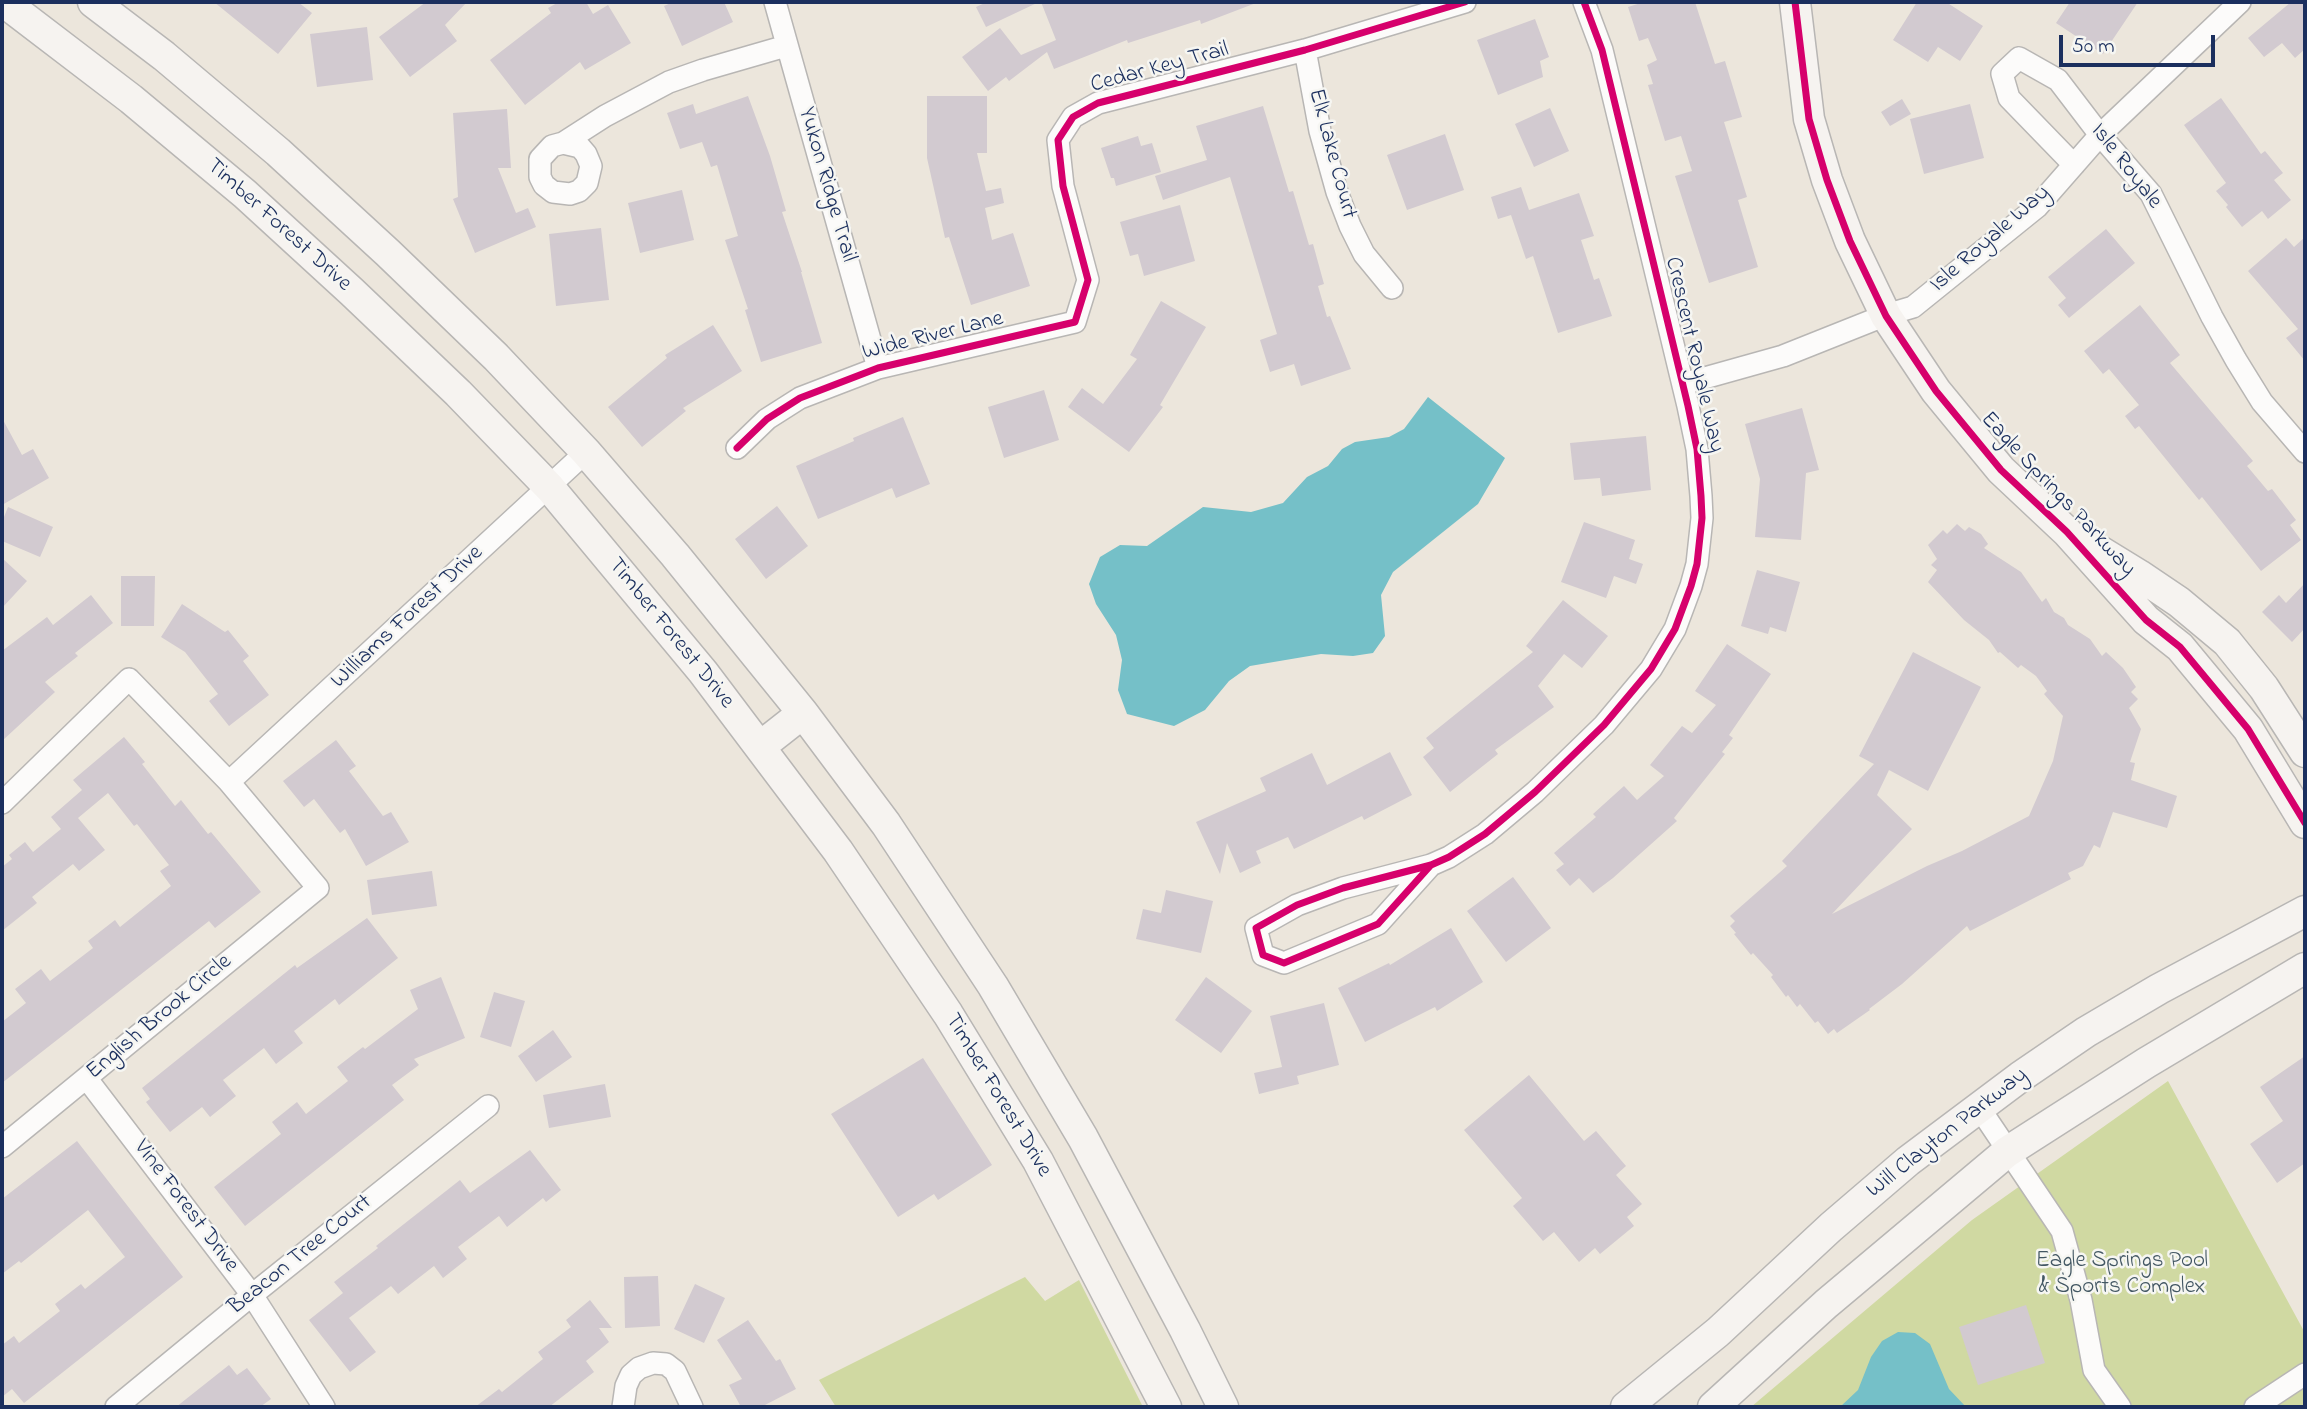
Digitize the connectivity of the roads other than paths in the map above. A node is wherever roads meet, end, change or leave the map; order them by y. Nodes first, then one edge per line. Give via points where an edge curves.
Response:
1 (4, 2) edge
2 (93, 2) edge
3 (775, 2) edge
4 (1465, 2) edge
5 (1584, 2) edge
6 (1795, 2) edge
7 (2240, 2) edge
8 (786, 46) junction
9 (1305, 50) junction
10 (2100, 135) junction
11 (563, 142) dead end
12 (2074, 165) junction
13 (1392, 288) dead end
14 (1886, 315) junction
15 (1075, 322) joint
16 (878, 368) junction
17 (1684, 384) junction
18 (737, 448) dead end
19 (586, 452) junction
20 (2305, 452) edge
21 (550, 488) junction
22 (2067, 532) junction
23 (803, 713) junction
24 (761, 746) junction
25 (2305, 752) edge
26 (229, 782) junction
27 (2, 803) edge
28 (2305, 823) edge
29 (1431, 864) junction
30 (2305, 911) edge
31 (2305, 968) edge
32 (87, 1079) junction
33 (488, 1106) dead end
34 (1980, 1109) junction
35 (2, 1147) edge
36 (2007, 1153) junction
37 (252, 1295) junction
38 (2305, 1374) edge
39 (116, 1407) edge
40 (324, 1407) edge
41 (623, 1407) edge
42 (692, 1407) edge
43 (1166, 1407) edge
44 (1223, 1407) edge
45 (1626, 1407) edge
46 (1713, 1407) edge
47 (2120, 1407) edge
48 (2255, 1407) edge

1 - 21 main road, Timber Forest Drive via 131,99 244,194 448,384
2 - 19 main road via 278,152 496,357
3 - 8 street, Yukon Ridge Trail
4 - 9 street, Cedar Key Trail
5 - 17 street, Crescent Royale Way via 1602,50
6 - 14 main road, Eagle Springs Parkway via 1809,119 1850,241
7 - 10 street, Isle Royale Way
8 - 11 street via 669,82
8 - 16 street, Yukon Ridge Trail
9 - 13 street, Elk Lake Court via 1337,192 1364,254
9 - 15 street, Cedar Key Trail via 1105,101 1073,117 1058,141 1060,170 1088,280
10 - 12 street, Isle Royale Way
10 - 12 street, Isle Royale via 2058,80 2019,58 2002,74 2009,98
10 - 20 street, Isle Royale via 2151,194 2236,360 2262,402
12 - 14 street, Isle Royale Way via 2037,207 1913,307
14 - 17 street, Isle Royale Way via 1803,349
14 - 22 main road, Eagle Springs Parkway via 1936,391 2001,470
15 - 16 street, Wide River Lane
16 - 18 street, Wide River Lane via 800,398 767,419
17 - 29 street, Crescent Royale Way via 1697,449 1702,518 1691,586 1675,629 1651,669 1570,760 1485,834
19 - 21 street, Williams Forest Drive
19 - 23 main road
21 - 24 main road, Timber Forest Drive
21 - 26 street, Williams Forest Drive
22 - 25 main road, Eagle Springs Parkway via 2179,602 2227,642 2264,688
22 - 28 main road, Eagle Springs Parkway via 2146,620 2180,647 2248,729
23 - 24 main road
23 - 44 main road via 886,824 993,986 1083,1138
24 - 43 main road, Timber Forest Drive via 948,1014 1024,1139
26 - 27 street via 129,678
26 - 32 street, English Brook Circle via 318,888
29 - 29 street, Crescent Royale Way via 1297,905 1256,928 1263,955 1284,963 1378,924
30 - 34 main road, Will Clayton Parkway via 2087,1032
31 - 36 main road
32 - 35 street, English Brook Circle
32 - 37 street, Vine Forest Drive
33 - 37 street, Beacon Tree Court
34 - 36 street
34 - 45 main road, Will Clayton Parkway via 1908,1161 1718,1332
36 - 46 main road via 1826,1304
36 - 47 street via 2062,1231 2094,1370
37 - 39 street, Beacon Tree Court
37 - 40 street, Vine Forest Drive
38 - 48 street
41 - 42 street via 631,1375 653,1363 666,1364 675,1371

